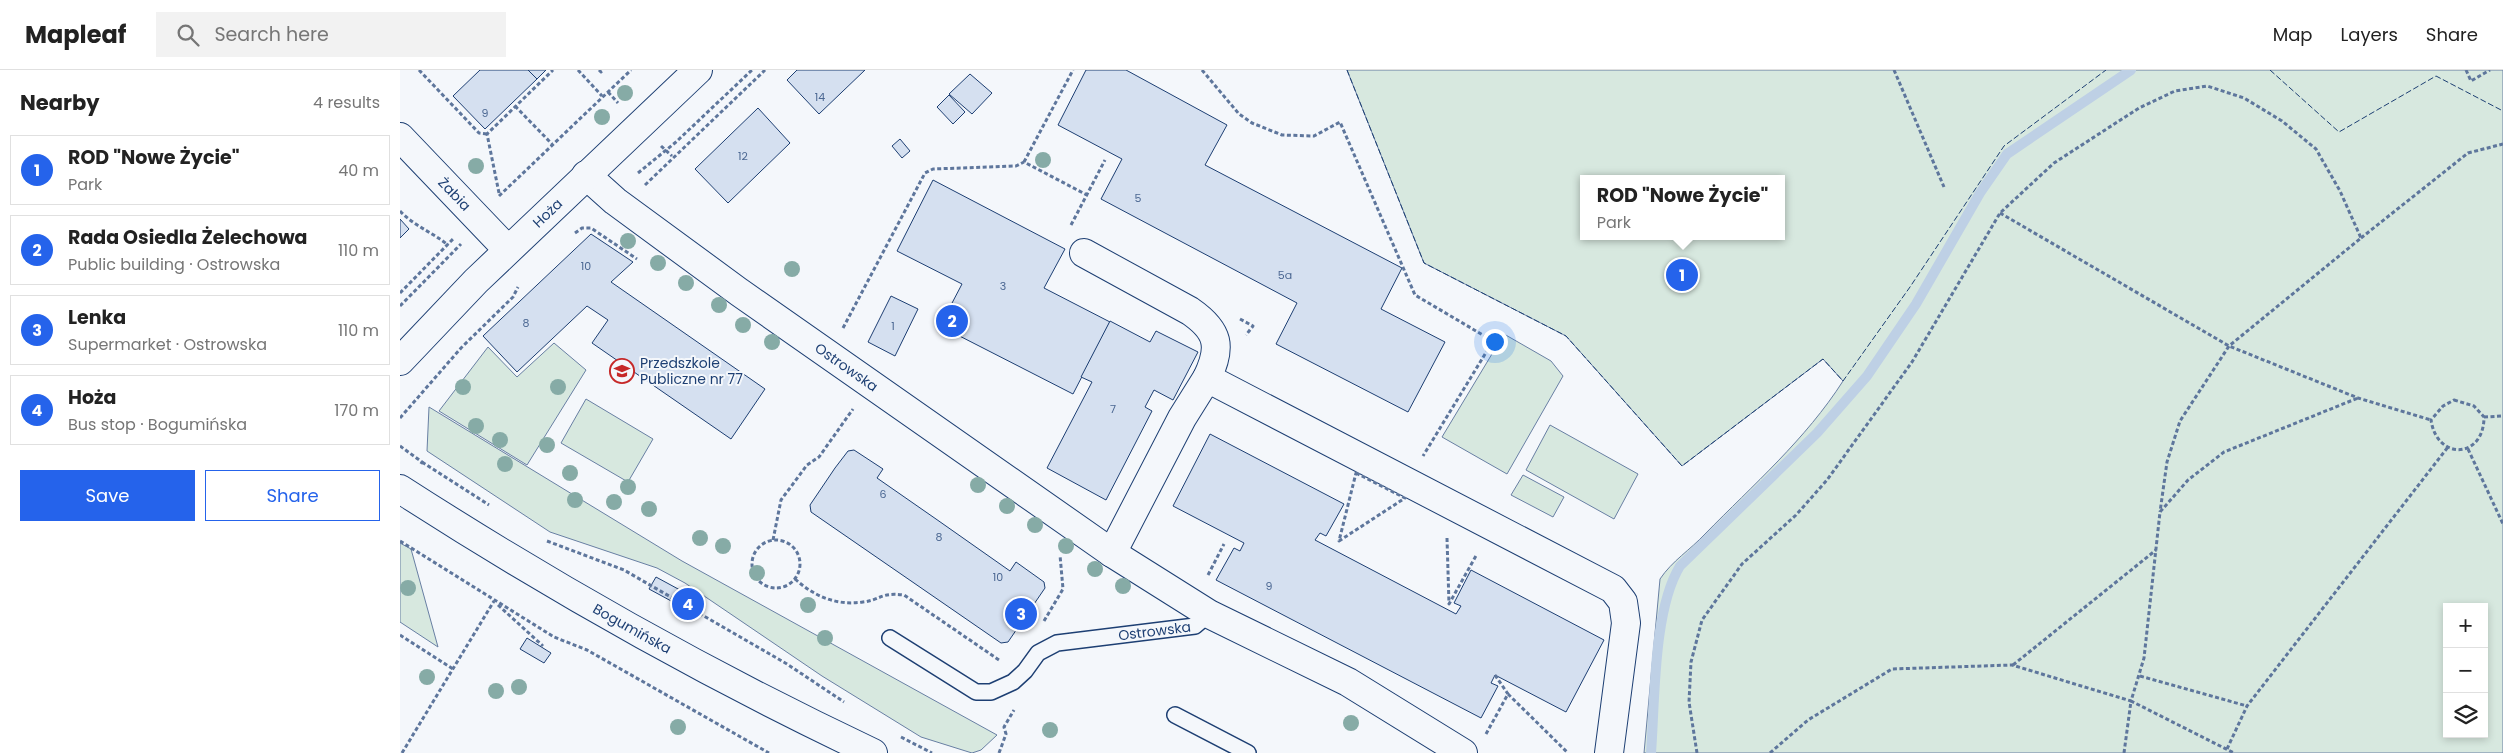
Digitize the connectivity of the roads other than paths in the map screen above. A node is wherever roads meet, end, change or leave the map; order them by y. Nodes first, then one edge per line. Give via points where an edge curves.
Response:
1 (698, 70) edge
2 (400, 137) edge
3 (586, 176) junction
4 (508, 250) junction
5 (1084, 253) dead end
6 (400, 361) edge
7 (1207, 378) junction
8 (400, 489) edge
9 (1112, 553) junction
10 (1209, 614) junction
11 (890, 638) dead end
12 (1175, 715) dead end
13 (1449, 749) edge
14 (873, 753) edge
15 (1248, 753) edge
16 (1609, 753) edge

1 - 3 street, Hoża
2 - 4 street, Żabia
3 - 4 street, Hoża
3 - 9 street, Ostrowska via 615,201 740,292
4 - 6 street, Hoża
5 - 7 street via 1206,322 1216,341 1216,359
7 - 9 street via 1182,418
7 - 16 street via 1613,589 1623,602 1626,623
8 - 14 street, Bogumińska via 645,636 801,719
9 - 10 street, Ostrowska
10 - 11 lane, Ostrowska via 1195,626 1057,643 1038,653 1013,682 992,692 976,692
10 - 13 street, Ostrowska via 1348,682
12 - 15 lane

